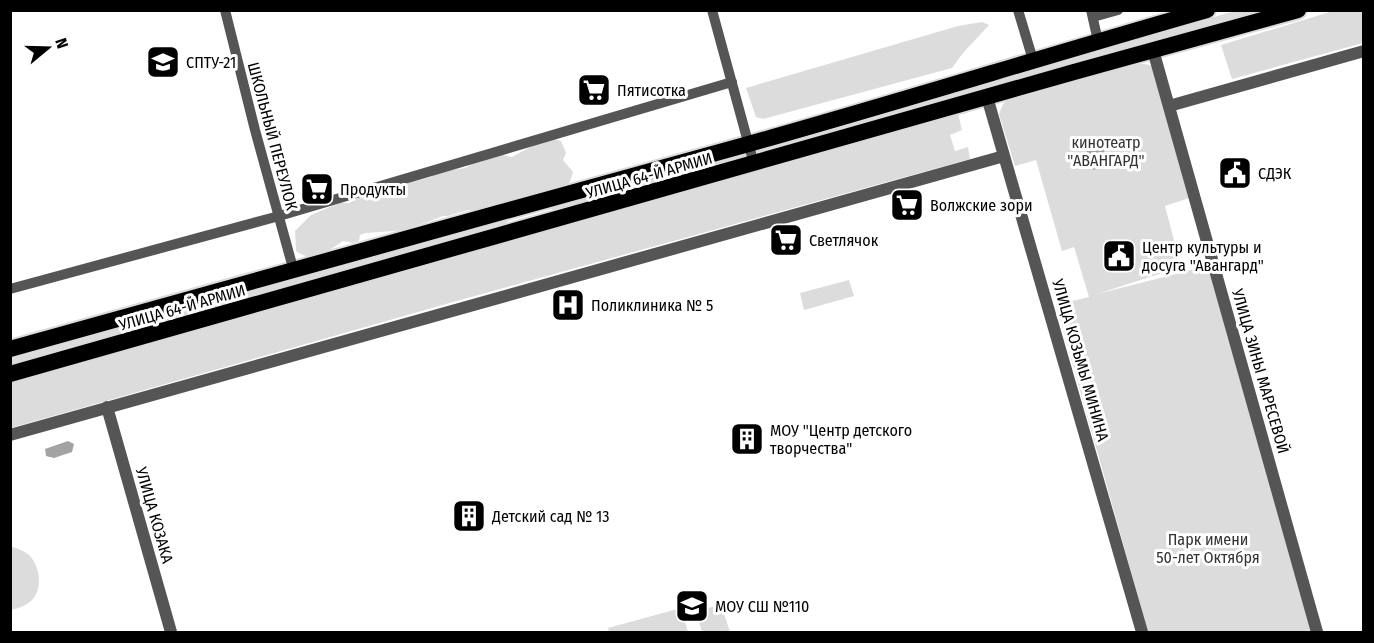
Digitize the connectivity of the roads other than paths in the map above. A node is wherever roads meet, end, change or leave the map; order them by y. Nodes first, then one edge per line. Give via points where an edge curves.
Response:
1 (225, 10) edge
2 (712, 10) edge
3 (1018, 10) edge
4 (1118, 10) edge
5 (1207, 10) edge
6 (1298, 10) edge
7 (1092, 14) edge
8 (1098, 41) junction
9 (1153, 50) junction
10 (1364, 51) edge
11 (1033, 60) junction
12 (732, 82) junction
13 (987, 97) junction
14 (1169, 106) junction
15 (748, 144) junction
16 (1004, 156) junction
17 (754, 164) junction
18 (531, 203) junction
19 (279, 216) junction
20 (537, 226) junction
21 (294, 268) junction
22 (10, 289) edge
23 (10, 349) edge
24 (10, 374) edge
25 (108, 406) junction
26 (10, 435) edge
27 (171, 633) edge
28 (1142, 633) edge
29 (1317, 633) edge

1 - 19 street, ШКОЛЬНЫЙ ПЕРЕУЛОК
2 - 12 street
3 - 11 street
4 - 7 street
5 - 8 highway, УЛИЦА 64-Й АРМИИ
6 - 9 highway, УЛИЦА 64-Й АРМИИ
7 - 8 street
8 - 11 highway, УЛИЦА 64-Й АРМИИ
9 - 13 highway, УЛИЦА 64-Й АРМИИ
9 - 14 street, УЛИЦА ЗИНЫ МАРЕСЕВОЙ
10 - 14 street
11 - 15 highway, УЛИЦА 64-Й АРМИИ
12 - 15 street
12 - 19 street
13 - 16 street, УЛИЦА КОЗЬМЫ МИНИНА
13 - 17 highway, УЛИЦА 64-Й АРМИИ
14 - 29 street, УЛИЦА ЗИНЫ МАРЕСЕВОЙ
15 - 17 street
15 - 18 highway, УЛИЦА 64-Й АРМИИ
16 - 25 street
16 - 28 street, УЛИЦА КОЗЬМЫ МИНИНА
17 - 20 highway, УЛИЦА 64-Й АРМИИ
18 - 20 highway
18 - 21 highway, УЛИЦА 64-Й АРМИИ
19 - 21 street, ШКОЛЬНЫЙ ПЕРЕУЛОК
19 - 22 street
20 - 24 highway, УЛИЦА 64-Й АРМИИ
21 - 23 highway, УЛИЦА 64-Й АРМИИ
25 - 26 street
25 - 27 street, УЛИЦА КОЗАКА

